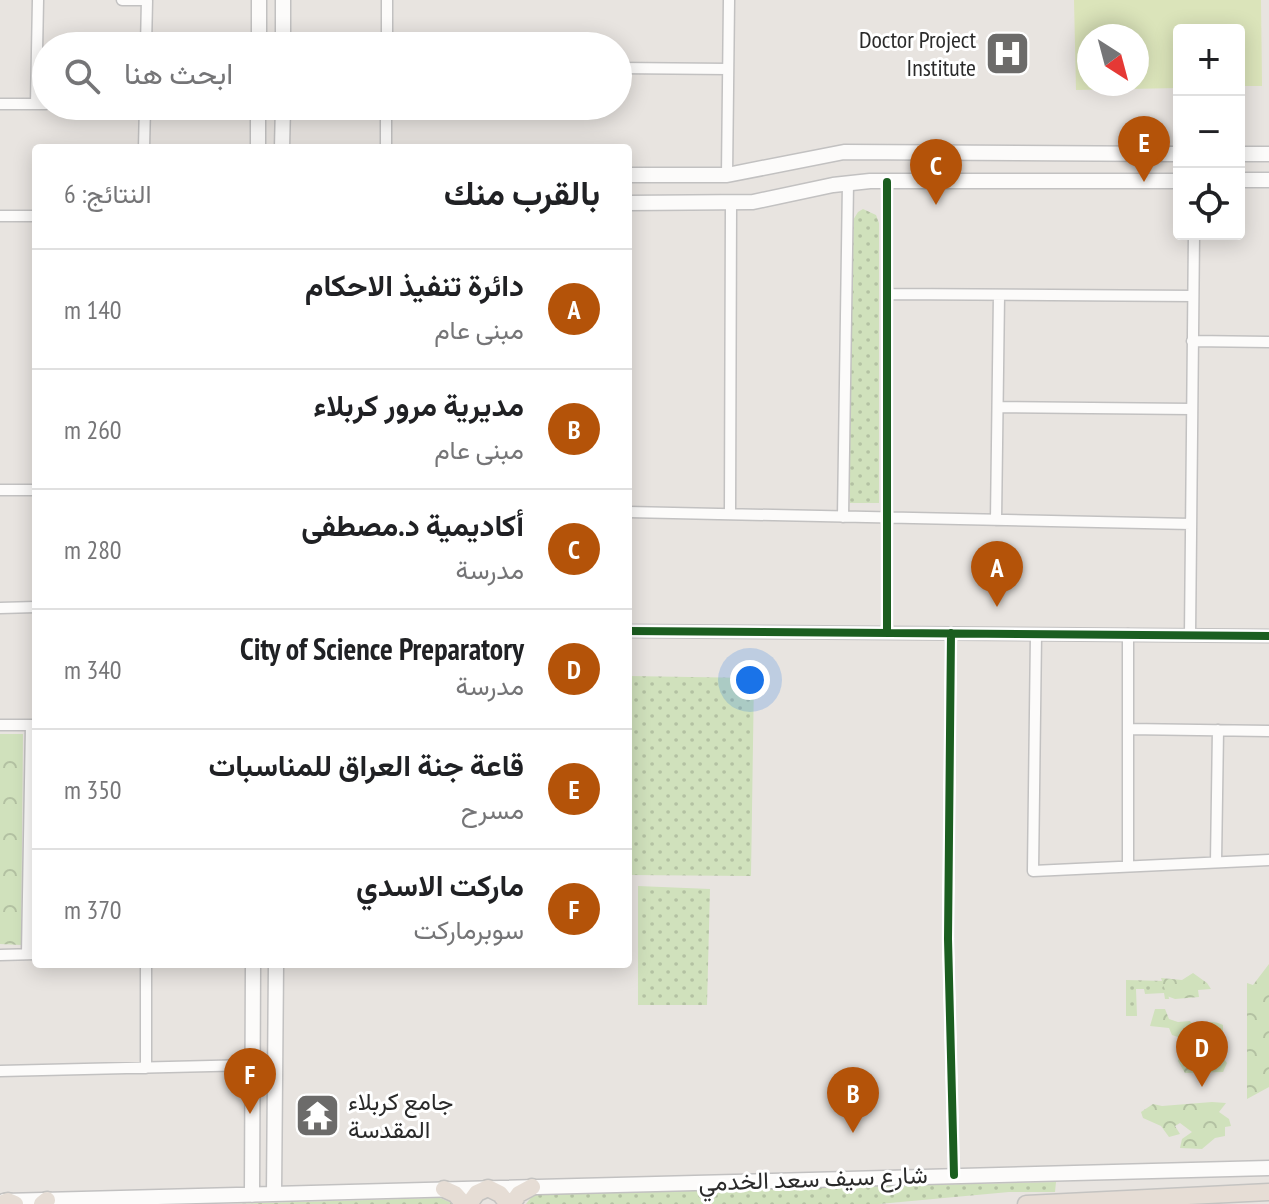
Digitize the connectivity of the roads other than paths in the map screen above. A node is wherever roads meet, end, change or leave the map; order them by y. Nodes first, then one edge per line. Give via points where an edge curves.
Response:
1 (38, 0) edge
2 (122, 0) edge
3 (147, 0) edge
4 (259, 0) edge
5 (283, 0) edge
6 (387, 0) edge
7 (729, 0) edge
8 (39, 32) edge
9 (146, 32) edge
10 (259, 32) edge
11 (283, 32) edge
12 (387, 32) edge
13 (632, 68) edge
14 (728, 69) junction
15 (0, 104) edge
16 (32, 104) edge
17 (145, 120) edge
18 (258, 120) edge
19 (283, 120) edge
20 (386, 120) edge
21 (144, 144) edge
22 (258, 144) edge
23 (282, 144) edge
24 (386, 144) edge
25 (1112, 154) junction
26 (1145, 154) junction
27 (1173, 154) edge
28 (1245, 154) edge
29 (1269, 154) edge
30 (632, 175) edge
31 (727, 175) junction
32 (1245, 180) edge
33 (1269, 180) edge
34 (1112, 181) junction
35 (1142, 181) junction
36 (1173, 181) edge
37 (887, 182) junction
38 (848, 183) junction
39 (632, 203) edge
40 (731, 204) junction
41 (0, 216) edge
42 (32, 216) edge
43 (1194, 240) edge
44 (887, 294) junction
45 (999, 295) junction
46 (1193, 296) junction
47 (1192, 341) junction
48 (1269, 342) edge
49 (998, 407) junction
50 (1191, 409) junction
51 (0, 490) edge
52 (32, 490) edge
53 (632, 512) edge
54 (730, 514) junction
55 (843, 517) junction
56 (887, 518) junction
57 (996, 520) junction
58 (1191, 524) junction
59 (32, 607) edge
60 (0, 608) edge
61 (632, 631) edge
62 (887, 633) junction
63 (951, 633) junction
64 (1036, 634) junction
65 (1128, 634) junction
66 (1190, 635) junction
67 (1269, 636) edge
68 (0, 725) edge
69 (32, 725) edge
70 (1128, 729) junction
71 (1218, 730) junction
72 (1269, 731) edge
73 (1269, 860) edge
74 (1216, 862) junction
75 (1128, 866) junction
76 (32, 954) edge
77 (0, 955) edge
78 (146, 968) edge
79 (253, 968) edge
80 (276, 968) edge
81 (253, 1065) junction
82 (146, 1068) junction
83 (0, 1071) edge
84 (1269, 1168) edge
85 (954, 1175) junction
86 (532, 1187) junction
87 (488, 1188) junction
88 (444, 1189) junction
89 (1269, 1192) edge
90 (274, 1194) junction
91 (252, 1195) junction
92 (44, 1202) edge
93 (6, 1203) edge
94 (467, 1204) edge
95 (510, 1204) edge
96 (1026, 1204) edge

1 - 8 street
2 - 3 street
3 - 9 street
4 - 10 main road
5 - 11 main road
6 - 12 street
7 - 14 street
13 - 14 street
14 - 31 street
15 - 16 street
17 - 21 street
18 - 22 main road
19 - 23 main road
20 - 24 street
25 - 26 main road
25 - 31 main road via 844,152
25 - 34 main road via 1118,170
26 - 27 main road
26 - 35 main road via 1137,170
28 - 29 main road
30 - 31 main road
32 - 33 main road
34 - 35 main road
34 - 37 main road
35 - 36 main road
37 - 38 main road
37 - 44 street
38 - 40 main road
38 - 55 street
39 - 40 main road
40 - 54 street
41 - 42 street
43 - 46 street
44 - 45 street
44 - 56 street
45 - 46 street
45 - 49 street
46 - 47 street
47 - 48 street
47 - 50 street
49 - 50 street
49 - 57 street
50 - 58 street
51 - 52 street
53 - 54 street
54 - 55 street
55 - 56 street
56 - 57 street
56 - 62 street
57 - 58 street
58 - 66 street
59 - 60 street
61 - 62 street
62 - 63 street
63 - 64 street
63 - 85 street via 948,939
64 - 65 street
64 - 75 street via 1033,871
65 - 66 street
65 - 70 street
66 - 67 street
68 - 69 street
70 - 71 street
70 - 75 street
71 - 72 street
71 - 74 street
73 - 74 street
74 - 75 street
76 - 77 street
78 - 82 street
79 - 81 main road
80 - 90 main road
81 - 82 street
81 - 91 main road
82 - 83 street
84 - 85 main road, شارع سيف سعد الخدمي
85 - 86 main road, شارع سيف سعد الخدمي
86 - 87 main road, شارع سيف سعد الخدمي
86 - 95 highway
87 - 88 main road, شارع سيف سعد الخدمي
87 - 94 highway
87 - 95 highway
88 - 90 main road, شارع سيف سعد الخدمي
88 - 94 highway
89 - 96 highway
90 - 91 main road, شارع سيف سعد الخدمي
91 - 92 main road, شارع سيف سعد الخدمي
92 - 93 main road, شارع سيف سعد الخدمي

